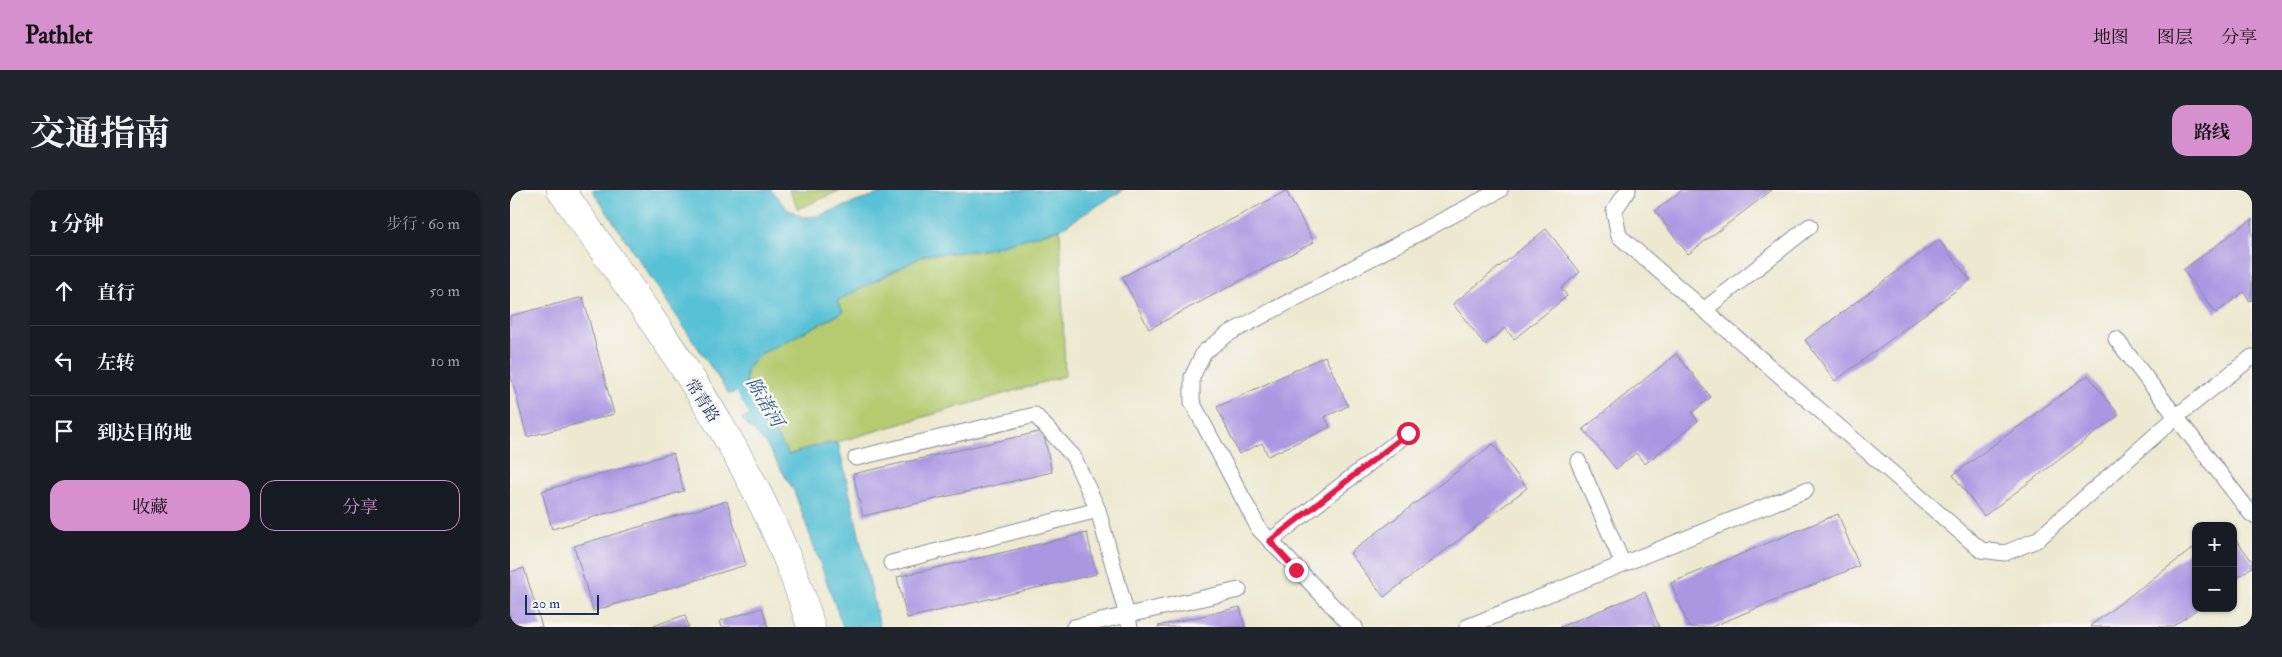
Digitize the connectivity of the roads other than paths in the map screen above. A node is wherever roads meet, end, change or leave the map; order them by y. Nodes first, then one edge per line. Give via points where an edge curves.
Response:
1 (561, 190) edge
2 (1500, 190) edge
3 (1628, 190) edge
4 (1810, 226) dead end
5 (1704, 310) junction
6 (2116, 340) dead end
7 (2252, 357) edge
8 (2176, 416) junction
9 (1408, 433) dead end
10 (856, 458) dead end
11 (1578, 462) dead end
12 (1806, 490) dead end
13 (1098, 510) junction
14 (2252, 515) edge
15 (1270, 541) junction
16 (891, 563) dead end
17 (1623, 564) junction
18 (1239, 590) dead end
19 (1128, 621) edge
20 (811, 627) edge
21 (1074, 627) edge
22 (1355, 627) edge
23 (1467, 627) edge

1 - 20 street, 常青路 via 736,451 777,532
2 - 15 lane via 1228,334 1204,352 1192,377 1192,402 1259,529
3 - 5 lane via 1614,211 1619,236
4 - 5 lane
5 - 8 lane via 1981,550 2005,553 2038,540
6 - 8 lane
7 - 8 lane
8 - 14 lane
9 - 15 lane
10 - 13 lane via 1035,415 1073,456
11 - 17 lane
12 - 17 lane
13 - 16 lane
13 - 19 lane
15 - 22 lane
17 - 23 lane
18 - 19 lane
19 - 21 lane

